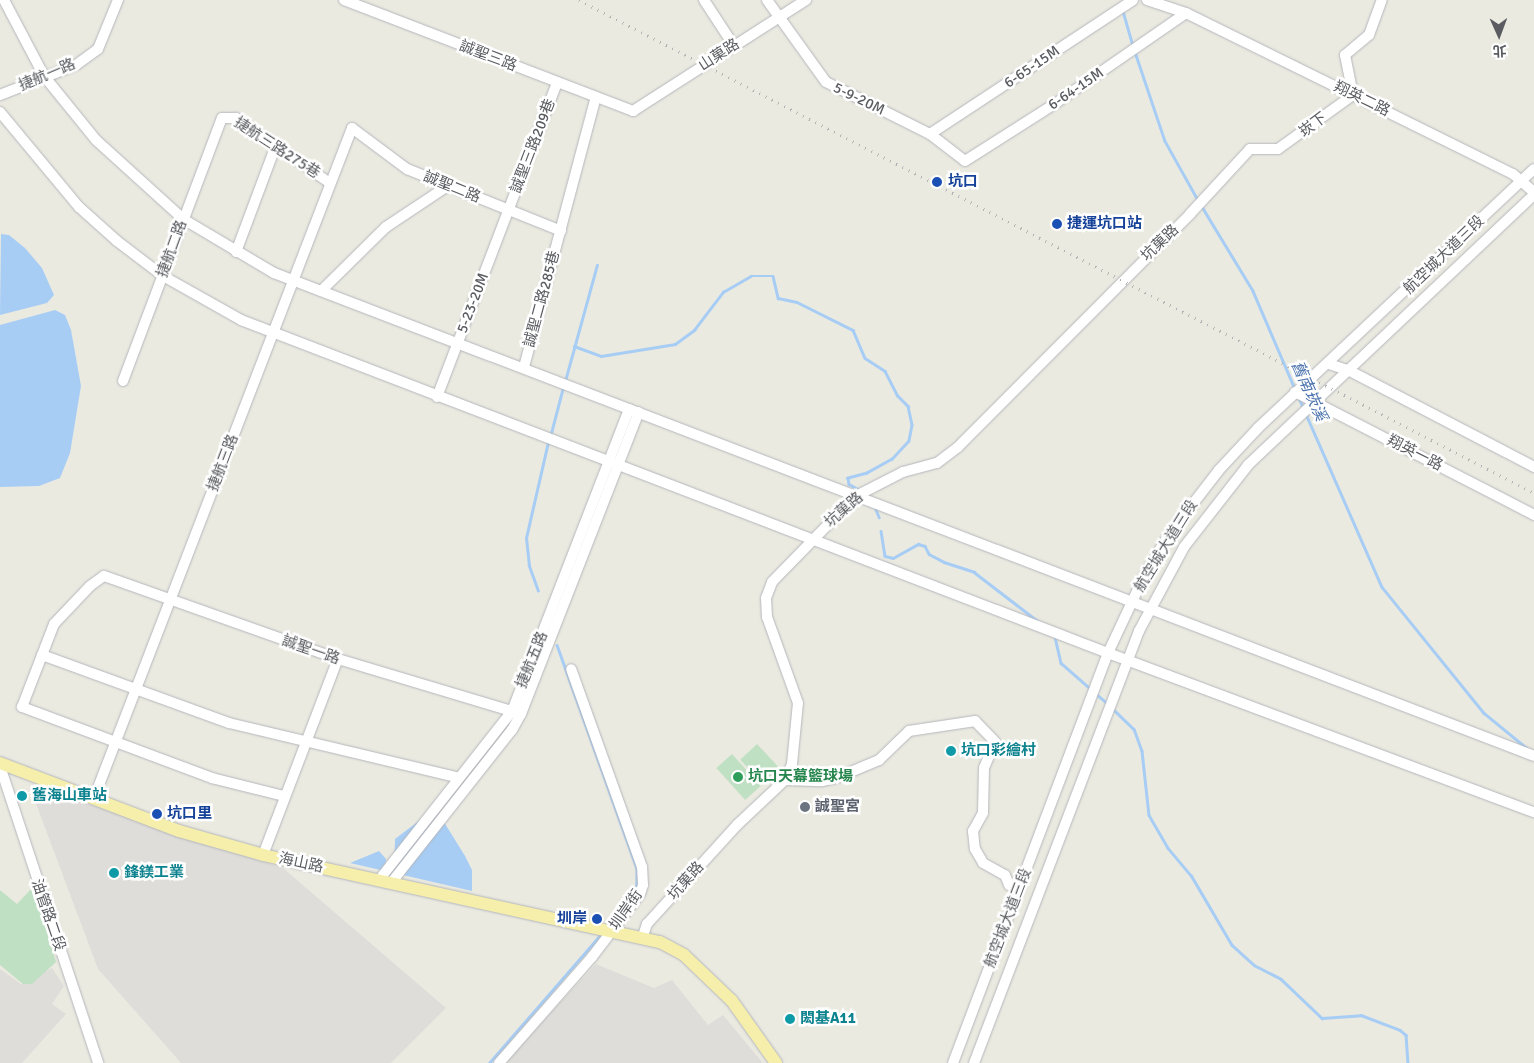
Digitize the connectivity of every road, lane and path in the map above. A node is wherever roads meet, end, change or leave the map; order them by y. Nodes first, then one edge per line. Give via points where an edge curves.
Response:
1 (4, 0) edge
2 (118, 0) edge
3 (344, 0) edge
4 (704, 0) edge
5 (766, 0) edge
6 (806, 0) edge
7 (1133, 0) edge
8 (1147, 0) edge
9 (1166, 0) edge
10 (1382, 0) edge
11 (1186, 13) junction
12 (780, 16) junction
13 (734, 46) junction
14 (44, 76) junction
15 (557, 82) junction
16 (0, 95) edge
17 (1354, 95) junction
18 (596, 97) junction
19 (633, 110) joint
20 (0, 112) edge
21 (222, 118) joint
22 (352, 128) joint
23 (930, 134) junction
24 (276, 146) junction
25 (1250, 149) joint
26 (965, 161) joint
27 (1534, 169) edge
28 (1522, 180) junction
29 (330, 183) junction
30 (448, 185) junction
31 (1534, 194) edge
32 (509, 210) junction
33 (183, 219) junction
34 (561, 231) junction
35 (236, 252) junction
36 (163, 276) junction
37 (293, 280) junction
38 (322, 291) junction
39 (273, 334) junction
40 (458, 343) junction
41 (1329, 364) junction
42 (524, 367) junction
43 (1348, 370) junction
44 (123, 381) dead end
45 (1295, 392) junction
46 (437, 397) junction
47 (1315, 401) junction
48 (634, 410) junction
49 (613, 462) junction
50 (1534, 467) edge
51 (856, 496) junction
52 (1534, 515) edge
53 (812, 538) junction
54 (171, 599) junction
55 (1132, 600) junction
56 (1149, 608) junction
57 (1108, 653) junction
58 (42, 655) junction
59 (338, 659) junction
60 (1128, 659) junction
61 (571, 669) dead end
62 (136, 690) junction
63 (517, 712) junction
64 (306, 740) junction
65 (116, 743) junction
66 (1534, 756) edge
67 (0, 764) edge
68 (460, 778) junction
69 (785, 780) junction
70 (284, 796) junction
71 (94, 798) junction
72 (1534, 812) edge
73 (263, 855) junction
74 (385, 881) junction
75 (1009, 884) dead end
76 (611, 931) junction
77 (643, 936) junction
78 (98, 1063) edge
79 (499, 1063) edge
80 (776, 1063) edge
81 (953, 1063) edge
82 (974, 1063) edge

1 - 14 street
2 - 14 street, 捷航一路 via 98,49 76,65
3 - 15 street, 誠聖三路
4 - 13 street
5 - 12 street, 5-9-20M
6 - 12 street, 山菓路
7 - 23 street, 6-65-15M
8 - 11 street, 翔英二路
9 - 11 street, 翔英二路
10 - 17 street via 1369,35 1345,55
11 - 17 street, 翔英二路
11 - 26 street, 6-64-15M via 1056,104
12 - 13 street, 山菓路
12 - 23 street, 5-9-20M via 826,82
13 - 19 street, 山菓路
14 - 16 street, 捷航一路
14 - 33 street via 96,140
15 - 18 street, 誠聖三路
15 - 32 street, 誠聖三路209巷
17 - 25 street, 崁下 via 1278,150
17 - 28 street, 翔英二路
18 - 19 street, 誠聖三路
18 - 34 street, 誠聖二路285巷
20 - 36 street via 80,207
21 - 24 street, 捷航三路275巷 via 236,118
21 - 33 street, 捷航二路
22 - 29 street, 捷航三路
22 - 30 street, 誠聖二路 via 407,168
23 - 26 street, 5-9-20M
24 - 29 street, 捷航三路275巷
24 - 35 street
25 - 51 street, 坑菓路 via 1190,214 958,447 937,463 903,472
27 - 28 street, 航空城大道三段
28 - 31 street, 翔英二路
28 - 41 street, 航空城大道三段
29 - 37 street, 捷航三路
30 - 32 street, 誠聖二路
30 - 38 street via 386,227
31 - 43 street, 航空城大道三段
32 - 34 street, 誠聖二路
32 - 40 street, 5-23-20M
33 - 35 street
33 - 36 street, 捷航二路
34 - 42 street, 誠聖二路285巷
35 - 37 street
36 - 39 street via 198,299
36 - 44 street, 捷航二路
37 - 38 street
37 - 39 street, 捷航三路
38 - 40 street
39 - 46 street
39 - 54 street, 捷航三路
40 - 42 street
40 - 46 street, 5-23-20M
41 - 43 street
41 - 45 street, 航空城大道三段
42 - 48 street
43 - 47 street, 航空城大道三段
43 - 50 street
45 - 47 street, 翔英一路
45 - 55 street, 航空城大道三段 via 1198,496 1168,536
46 - 49 street
47 - 52 street, 翔英一路
47 - 56 street, 航空城大道三段 via 1248,465 1184,547
48 - 49 street, 捷航五路
48 - 51 street
49 - 53 street
49 - 63 street, 捷航五路
51 - 53 street, 坑菓路
51 - 55 street
53 - 57 street
53 - 69 street, 坑菓路 via 772,582 766,598 770,627 798,702 792,764
54 - 58 street, 誠聖一路 via 104,576 54,624
54 - 59 street, 誠聖一路
54 - 62 street, 捷航三路
55 - 56 street
55 - 57 street, 航空城大道三段
56 - 60 street, 航空城大道三段
56 - 66 street
57 - 60 street
57 - 81 street, 航空城大道三段
58 - 62 street
58 - 65 street via 22,707
59 - 63 street, 誠聖一路
59 - 64 street
60 - 72 street
60 - 82 street, 航空城大道三段
61 - 76 street, 圳岸街 via 642,868 640,894
62 - 64 street via 229,722
62 - 65 street, 捷航三路
63 - 68 street, 捷航五路
63 - 74 street, 捷航五路 via 512,730
64 - 68 street
64 - 70 street
65 - 70 street via 212,778
65 - 71 street, 捷航三路
67 - 71 main road, 海山路
67 - 78 street, 油管路二段
68 - 74 street, 捷航五路
69 - 75 street via 836,778 879,760 909,731 975,721 995,742 984,768 983,813 973,831 975,850 983,863 1005,875
69 - 77 street, 坑菓路 via 774,787 724,839 647,924
70 - 73 street
71 - 73 main road, 海山路 via 179,831
73 - 74 main road, 海山路
74 - 76 main road, 海山路
76 - 77 main road, 海山路
76 - 79 street, 圳岸街
77 - 80 main road, 海山路 via 684,955 700,969 732,1001

